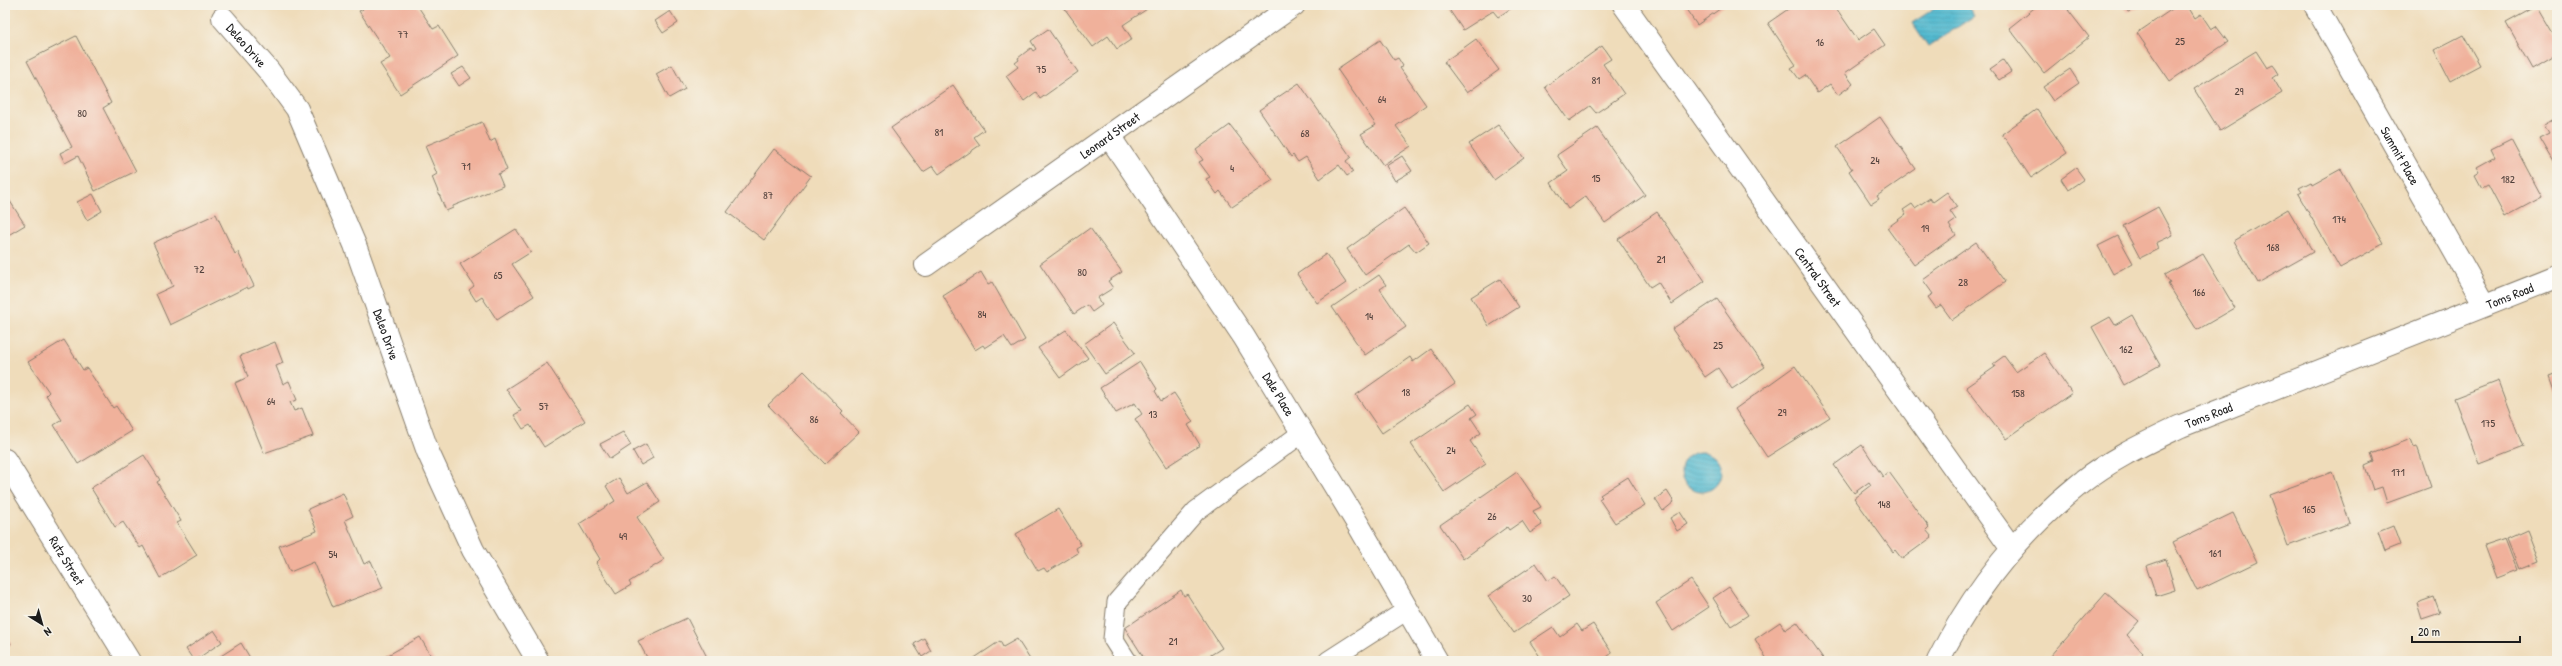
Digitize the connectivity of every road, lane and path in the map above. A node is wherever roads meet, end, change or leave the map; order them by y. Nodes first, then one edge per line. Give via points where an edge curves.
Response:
1 (1294, 5) edge
2 (1624, 5) edge
3 (2315, 5) edge
4 (223, 18) dead end
5 (1109, 136) junction
6 (926, 265) dead end
7 (2557, 278) edge
8 (2485, 305) junction
9 (1302, 432) junction
10 (5, 460) edge
11 (2012, 549) junction
12 (1407, 610) junction
13 (129, 661) edge
14 (538, 661) edge
15 (1127, 661) edge
16 (1328, 661) edge
17 (1437, 661) edge
18 (1938, 661) edge

1 - 5 street, Leonard Street
2 - 11 street, Central Street
3 - 8 street, Summit Place
4 - 14 street, Deleo Drive via 269,71 297,109 355,245 428,452 473,550
5 - 6 street, Leonard Street
5 - 9 street, Dale Place via 1244,337
7 - 8 street, Toms Road
8 - 11 street, Toms Road via 2180,426 2126,454 2082,483 2038,521
9 - 12 street, Dale Place
9 - 15 lane via 1196,511 1116,602 1113,639
10 - 13 street, Rutz Street
11 - 18 street, Toms Road via 1972,601
12 - 16 lane
12 - 17 street, Dale Place

